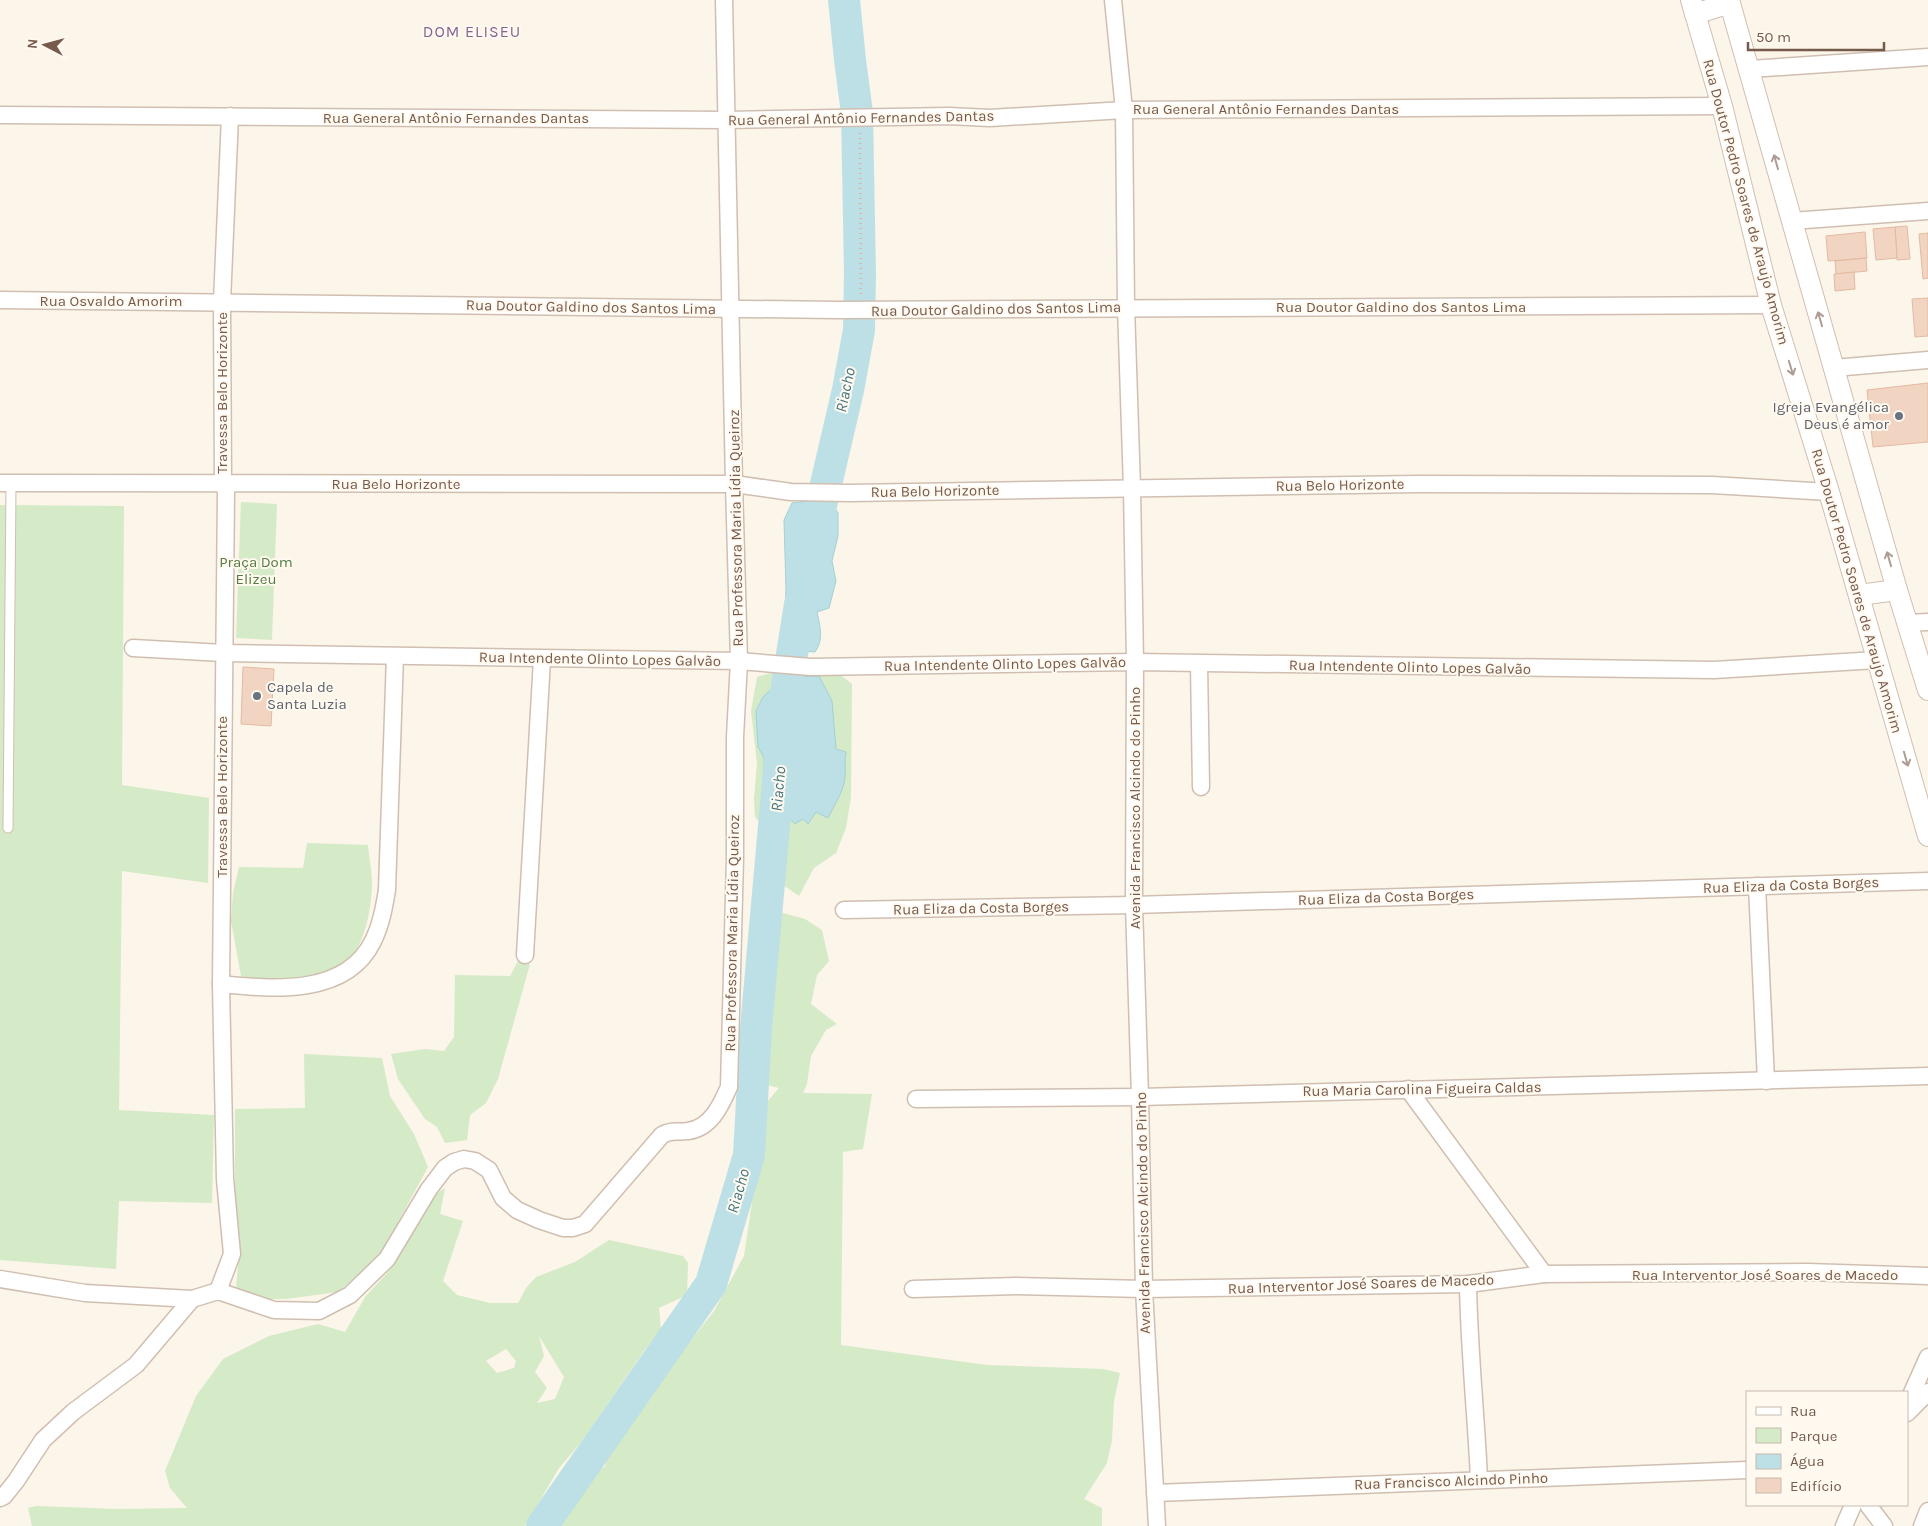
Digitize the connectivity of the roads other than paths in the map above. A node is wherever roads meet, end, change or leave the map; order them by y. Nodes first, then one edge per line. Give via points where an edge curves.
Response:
1 (724, 0) edge
2 (1113, 0) edge
3 (1730, 1) edge
4 (1693, 7) edge
5 (1928, 57) edge
6 (1750, 69) junction
7 (1722, 106) junction
8 (1124, 110) junction
9 (0, 115) edge
10 (230, 116) junction
11 (727, 120) junction
12 (1928, 211) edge
13 (1792, 221) junction
14 (0, 300) edge
15 (222, 302) junction
16 (1771, 305) junction
17 (1126, 308) junction
18 (732, 309) junction
19 (1928, 360) edge
20 (1834, 368) junction
21 (6, 483) edge
22 (223, 483) junction
23 (734, 484) junction
24 (1132, 488) junction
25 (1830, 492) junction
26 (1897, 590) junction
27 (1860, 595) junction
28 (1928, 622) edge
29 (1907, 623) junction
30 (133, 648) dead end
31 (223, 654) junction
32 (395, 656) junction
33 (542, 658) junction
34 (1877, 660) junction
35 (739, 661) junction
36 (1135, 662) junction
37 (1199, 664) junction
38 (1928, 690) edge
39 (1201, 787) dead end
40 (8, 828) dead end
41 (1928, 836) edge
42 (1928, 881) edge
43 (1757, 886) junction
44 (1134, 905) junction
45 (844, 910) dead end
46 (525, 955) dead end
47 (221, 984) junction
48 (1928, 1076) edge
49 (1766, 1081) junction
50 (1408, 1089) junction
51 (1140, 1096) junction
52 (916, 1099) dead end
53 (1544, 1274) junction
54 (1928, 1276) edge
55 (0, 1279) edge
56 (1468, 1284) junction
57 (913, 1288) dead end
58 (1144, 1289) junction
59 (218, 1291) junction
60 (192, 1300) junction
61 (1928, 1357) edge
62 (1928, 1392) edge
63 (1908, 1402) edge
64 (1908, 1412) edge
65 (1746, 1470) edge
66 (1479, 1479) junction
67 (1155, 1493) junction
68 (0, 1498) edge
69 (1853, 1506) edge
70 (1869, 1506) edge
71 (1928, 1511) edge
72 (1157, 1526) edge
73 (1844, 1526) edge
74 (1884, 1526) edge
75 (1922, 1526) edge

1 - 11 street, Rua Professora Maria Lídia Queiroz
2 - 8 street, Avenida Francisco Alcindo do Pinho
3 - 4 street
3 - 6 street
4 - 7 street, Rua Doutor Pedro Soares de Araujo Amorim
5 - 6 street
13 -> 6 street
7 - 8 street, Rua General Antônio Fernandes Dantas
7 - 16 street, Rua Doutor Pedro Soares de Araujo Amorim
8 - 11 street, Rua General Antônio Fernandes Dantas via 990,118
8 - 17 street, Avenida Francisco Alcindo do Pinho
9 - 10 street, Rua General Antônio Fernandes Dantas
10 - 11 street, Rua General Antônio Fernandes Dantas
10 - 15 street, Travessa Belo Horizonte
11 - 18 street, Rua Professora Maria Lídia Queiroz
12 - 13 street
20 -> 13 street
14 - 15 street, Rua Osvaldo Amorim
15 - 18 street, Rua Doutor Galdino dos Santos Lima
15 - 22 street, Travessa Belo Horizonte
16 - 17 street, Rua Doutor Galdino dos Santos Lima
16 -> 25 street, Rua Doutor Pedro Soares de Araujo Amorim
17 - 18 street, Rua Doutor Galdino dos Santos Lima
17 - 24 street, Avenida Francisco Alcindo do Pinho
18 - 23 street, Rua Professora Maria Lídia Queiroz
19 - 20 street
26 -> 20 street
21 - 22 street, Rua Belo Horizonte
21 - 40 lane
22 - 23 street, Rua Belo Horizonte
22 - 31 street, Travessa Belo Horizonte via 226,492
23 - 24 street, Rua Belo Horizonte via 791,492 850,493
23 - 35 street, Rua Professora Maria Lídia Queiroz
24 - 25 street, Rua Belo Horizonte via 1417,484 1712,485
24 - 36 street, Avenida Francisco Alcindo do Pinho
25 - 27 street, Rua Doutor Pedro Soares de Araujo Amorim
26 - 27 street
26 - 29 street
27 - 34 street, Rua Doutor Pedro Soares de Araujo Amorim
28 - 29 street
29 - 38 street
30 - 31 street, Rua Intendente Olinto Lopes Galvão
31 - 32 street, Rua Intendente Olinto Lopes Galvão
31 - 47 street, Travessa Belo Horizonte
32 - 33 street, Rua Intendente Olinto Lopes Galvão
32 - 47 street via 387,890 381,922 372,943 359,961 340,975 319,983 296,988
33 - 35 street, Rua Intendente Olinto Lopes Galvão
33 - 46 street
34 - 37 street, Rua Intendente Olinto Lopes Galvão via 1714,670
34 -> 41 street, Rua Doutor Pedro Soares de Araujo Amorim
35 - 36 street, Rua Intendente Olinto Lopes Galvão via 811,667
35 - 59 street, Rua Professora Maria Lídia Queiroz via 729,1087 717,1112 697,1129 670,1131 662,1135 580,1226 563,1228 517,1210 503,1198 489,1170 475,1161 464,1160 445,1168 387,1259 350,1295 319,1311 274,1310
36 - 37 street, Rua Intendente Olinto Lopes Galvão
36 - 44 street, Avenida Francisco Alcindo do Pinho
37 - 39 street
42 - 43 street, Rua Eliza da Costa Borges
43 - 44 street, Rua Eliza da Costa Borges
43 - 49 street
44 - 45 street, Rua Eliza da Costa Borges
44 - 51 street, Avenida Francisco Alcindo do Pinho
47 - 59 street, Travessa Belo Horizonte via 225,1179 232,1254
48 - 49 street, Rua Maria Carolina Figueira Caldas
49 - 50 street, Rua Maria Carolina Figueira Caldas
50 - 51 street, Rua Maria Carolina Figueira Caldas
50 - 53 street
51 - 52 street, Rua Maria Carolina Figueira Caldas
51 - 58 street, Avenida Francisco Alcindo do Pinho
53 - 54 street, Rua Interventor José Soares de Macedo via 1808,1272
53 - 56 street, Rua Interventor José Soares de Macedo
55 - 60 street via 85,1294
56 - 58 street, Rua Interventor José Soares de Macedo
56 - 66 street
57 - 58 street, Rua Interventor José Soares de Macedo
58 - 67 street, Avenida Francisco Alcindo do Pinho
59 - 60 street
60 - 68 street via 136,1365 72,1412 43,1440 16,1482
61 - 63 street
62 - 64 street
65 - 66 street, Rua Francisco Alcindo Pinho
66 - 67 street, Rua Francisco Alcindo Pinho
67 - 72 street, Avenida Francisco Alcindo do Pinho
69 - 73 street
70 - 74 street
71 - 75 street

